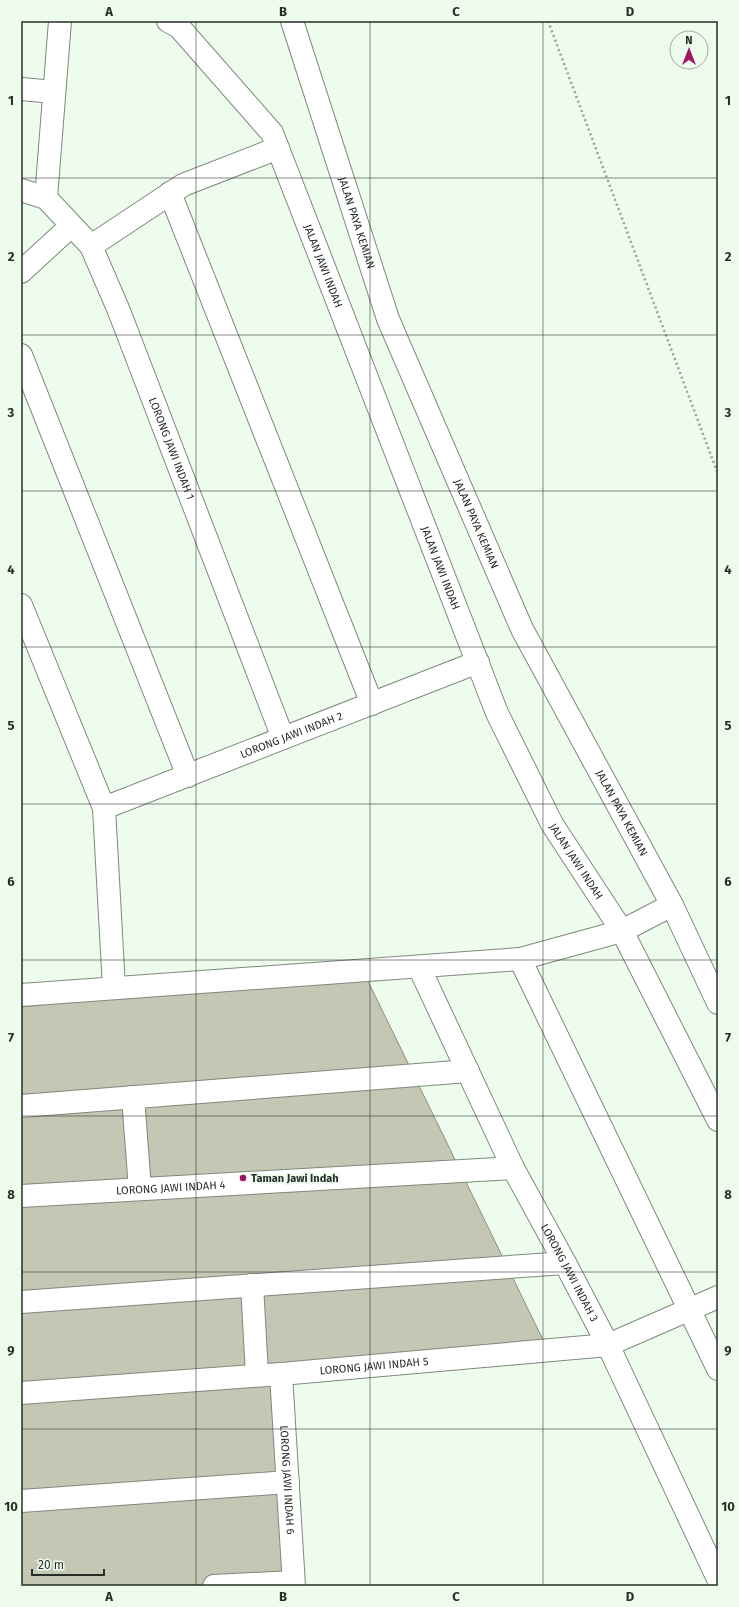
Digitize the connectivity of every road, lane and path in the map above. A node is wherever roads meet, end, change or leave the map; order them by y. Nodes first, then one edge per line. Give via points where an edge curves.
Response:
1 (60, 21) edge
2 (168, 21) edge
3 (292, 21) edge
4 (548, 21) edge
5 (21, 89) edge
6 (54, 92) junction
7 (278, 148) junction
8 (21, 190) edge
9 (170, 193) junction
10 (46, 198) junction
11 (71, 226) junction
12 (91, 246) junction
13 (21, 272) edge
14 (21, 355) edge
15 (718, 474) edge
16 (21, 605) edge
17 (478, 662) junction
18 (372, 704) junction
19 (283, 738) junction
20 (188, 776) junction
21 (104, 808) junction
22 (672, 905) junction
23 (622, 931) junction
24 (520, 959) junction
25 (420, 966) junction
26 (114, 988) junction
27 (21, 994) edge
28 (718, 1003) edge
29 (468, 1072) junction
30 (133, 1097) junction
31 (21, 1106) edge
32 (718, 1120) edge
33 (513, 1168) junction
34 (140, 1189) junction
35 (21, 1196) edge
36 (565, 1263) junction
37 (252, 1286) junction
38 (718, 1297) edge
39 (21, 1302) edge
40 (689, 1309) junction
41 (608, 1344) junction
42 (718, 1369) edge
43 (281, 1374) junction
44 (257, 1375) junction
45 (21, 1393) edge
46 (288, 1482) junction
47 (21, 1501) edge
48 (718, 1579) edge
49 (293, 1584) edge
50 (214, 1586) edge

1 - 6 street
2 - 7 street, JALAN JAWI INDAH via 179,27 272,133
3 - 22 street, JALAN PAYA KEMIAN via 388,319 400,348 522,629
4 - 15 path
5 - 6 street
6 - 10 street
7 - 9 street via 183,185
7 - 17 street, JALAN JAWI INDAH
8 - 10 street
9 - 12 street
9 - 18 street
10 - 11 street, LORONG JAWI INDAH 1
11 - 12 street, LORONG JAWI INDAH 1
11 - 13 street
12 - 19 street, LORONG JAWI INDAH 1
14 - 20 street
16 - 21 street
17 - 18 street, LORONG JAWI INDAH 2
17 - 23 street, JALAN JAWI INDAH via 497,713 552,824
18 - 19 street, LORONG JAWI INDAH 2
19 - 20 street, LORONG JAWI INDAH 2
20 - 21 street, LORONG JAWI INDAH 2
21 - 26 street
22 - 23 street
22 - 28 street, JALAN PAYA KEMIAN
23 - 24 street
23 - 32 street, JALAN JAWI INDAH
24 - 25 street
24 - 40 street
25 - 26 street
25 - 29 street, LORONG JAWI INDAH 3
26 - 27 street
29 - 30 street
29 - 33 street, LORONG JAWI INDAH 3
30 - 31 street
30 - 34 street
33 - 34 street, LORONG JAWI INDAH 4
33 - 36 street, LORONG JAWI INDAH 3
34 - 35 street, LORONG JAWI INDAH 4
36 - 37 street
36 - 41 street, LORONG JAWI INDAH 3
37 - 39 street
37 - 44 street
38 - 40 street, LORONG JAWI INDAH 5
40 - 41 street, LORONG JAWI INDAH 5
40 - 42 street
41 - 43 street, LORONG JAWI INDAH 5
41 - 48 street, LORONG JAWI INDAH 3
43 - 44 street, LORONG JAWI INDAH 5
43 - 46 street, LORONG JAWI INDAH 6
44 - 45 street, LORONG JAWI INDAH 5
46 - 47 street
46 - 49 street, LORONG JAWI INDAH 6
49 - 50 street

